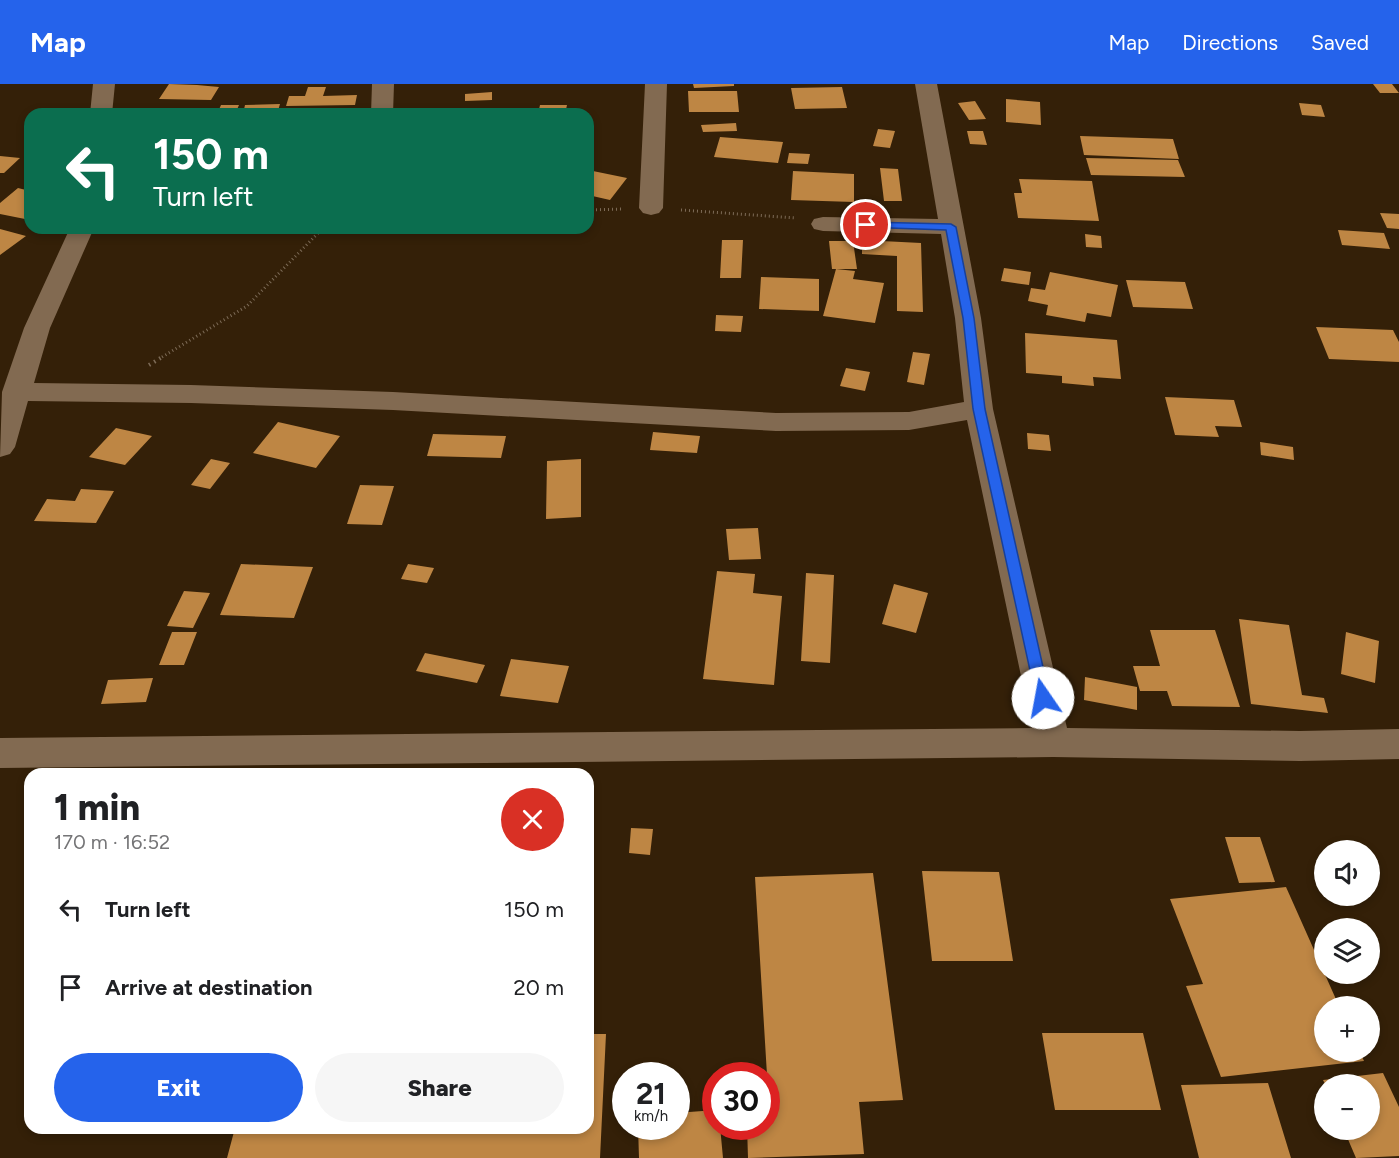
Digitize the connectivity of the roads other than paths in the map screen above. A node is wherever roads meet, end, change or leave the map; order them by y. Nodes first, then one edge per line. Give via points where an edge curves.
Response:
1 (104, 84) edge
2 (383, 84) edge
3 (656, 84) edge
4 (926, 84) edge
5 (102, 108) edge
6 (382, 108) edge
7 (651, 208) road end
8 (823, 224) road end
9 (951, 227) junction
10 (79, 234) edge
11 (16, 392) junction
12 (979, 409) junction
13 (0, 447) edge
14 (1053, 742) junction
15 (1399, 744) edge
16 (0, 753) edge

1 - 5 street
2 - 6 street
3 - 7 street
4 - 9 street
8 - 9 street
9 - 12 street
10 - 11 street via 37,328
11 - 12 street via 405,402 776,422 909,421
11 - 13 street
12 - 14 street
14 - 15 street
14 - 16 street

